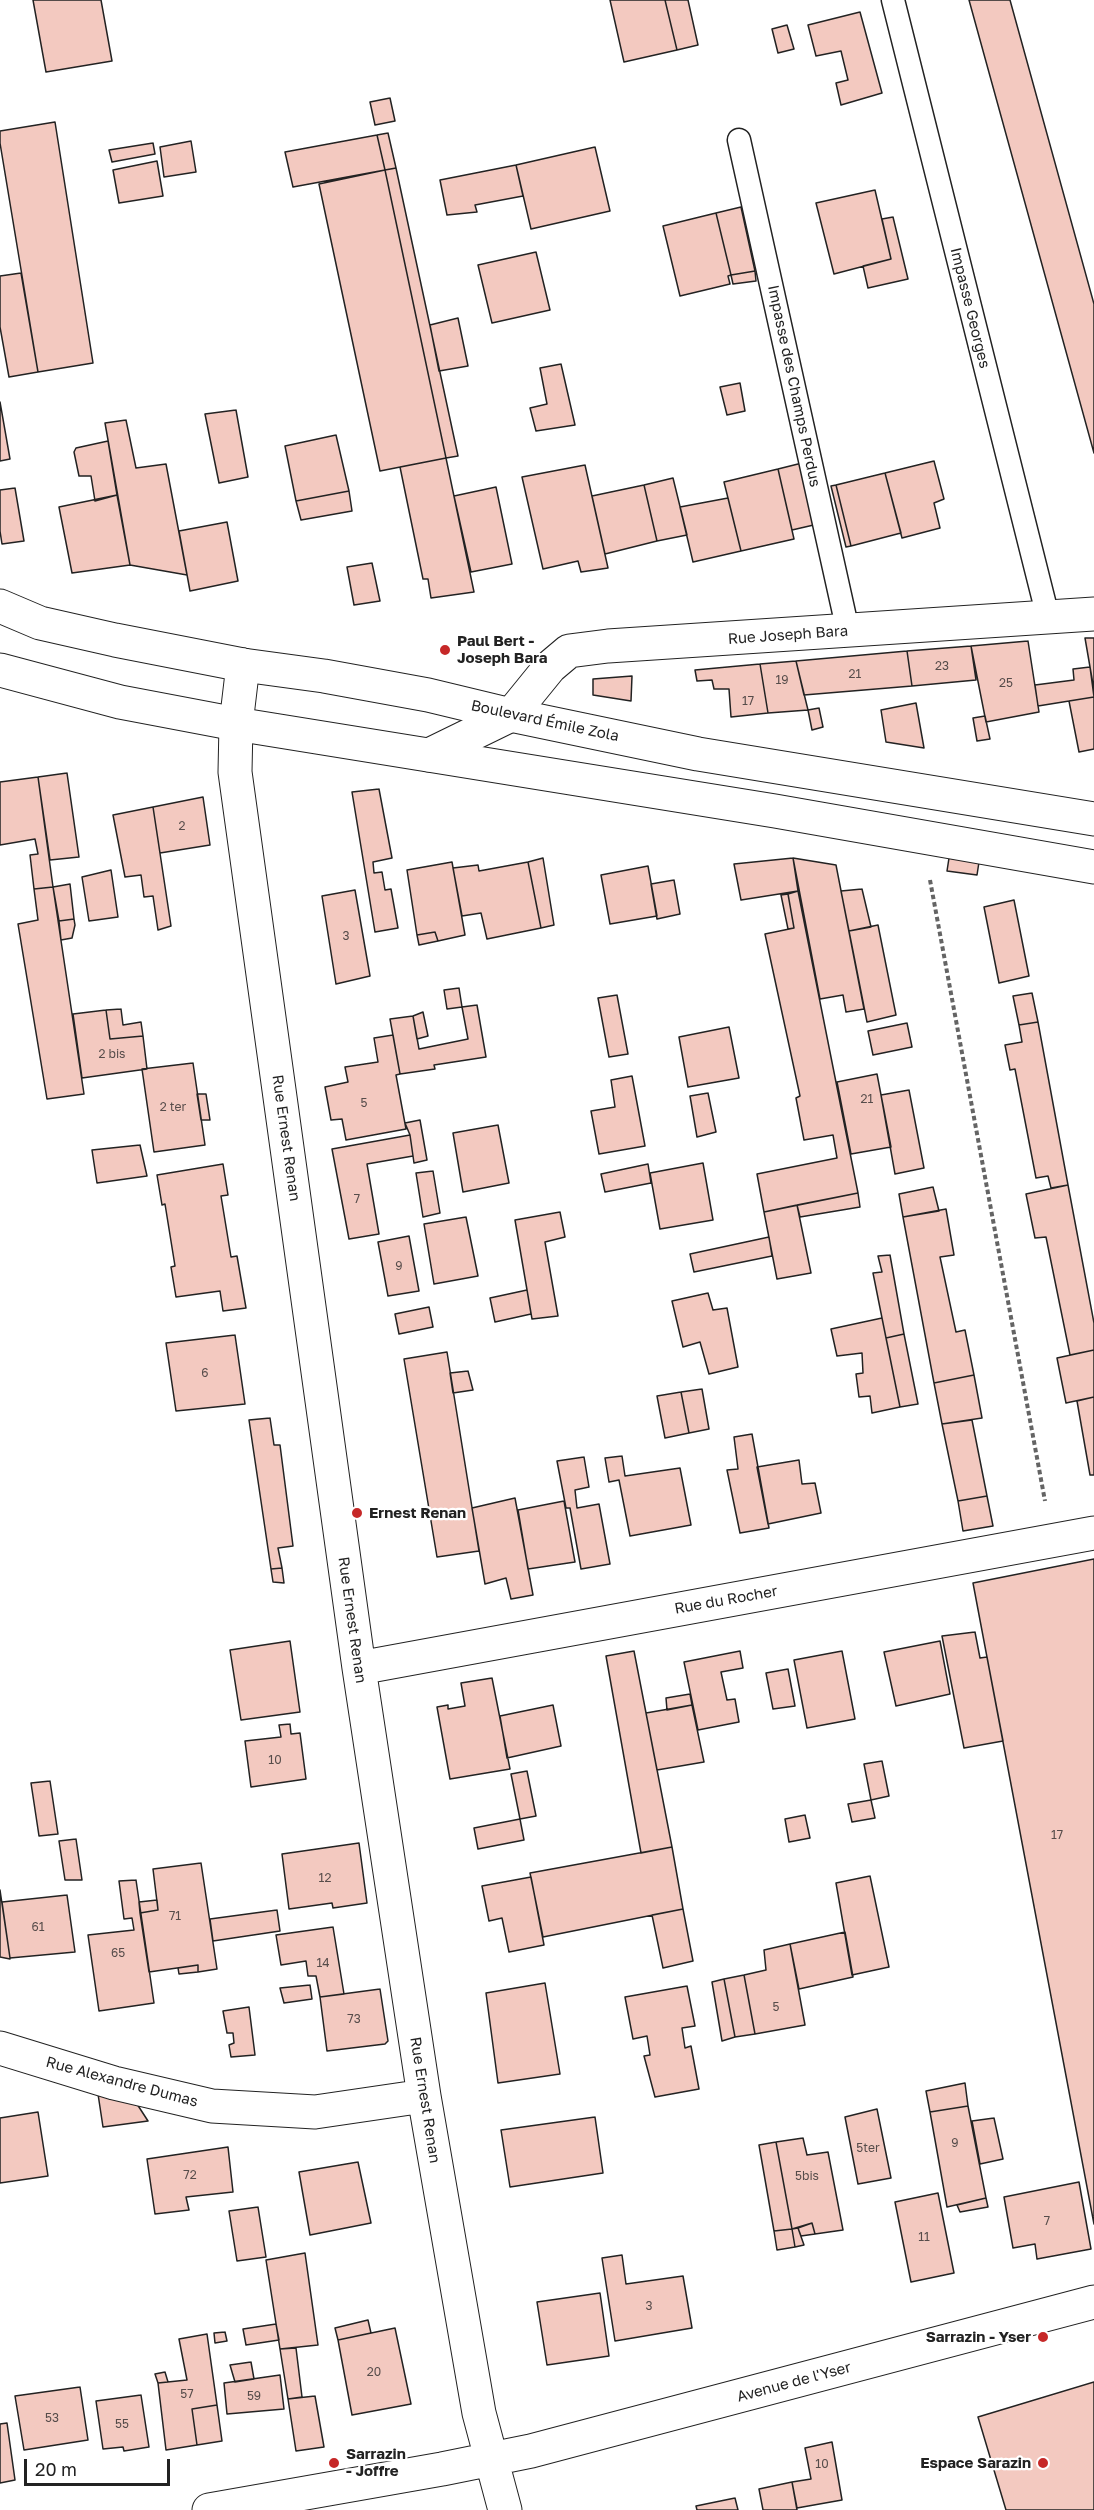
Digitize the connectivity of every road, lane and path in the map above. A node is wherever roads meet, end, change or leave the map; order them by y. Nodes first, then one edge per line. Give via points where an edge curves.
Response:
1 (892, 0) edge
2 (739, 140) dead end
3 (0, 606) edge
4 (1094, 614) edge
5 (1048, 616) junction
6 (848, 631) junction
7 (243, 665) junction
8 (0, 670) edge
9 (511, 715) junction
10 (236, 724) junction
11 (429, 755) junction
12 (1094, 819) edge
13 (924, 837) junction
14 (1094, 867) edge
15 (1094, 1533) edge
16 (1052, 1541) junction
17 (359, 1668) junction
18 (0, 2048) edge
19 (424, 2096) junction
20 (1094, 2302) edge
21 (492, 2458) junction
22 (209, 2510) edge
23 (505, 2510) edge

1 - 5 lane, Impasse Georges
2 - 6 lane, Impasse des Champs Perdus
3 - 7 street, Boulevard Émile Zola via 40,623
4 - 5 street, Rue Joseph Bara
5 - 6 street, Rue Joseph Bara
6 - 9 street, Rue Joseph Bara via 569,651
7 - 9 street, Boulevard Émile Zola via 428,695
7 - 10 street, Rue Ernest Renan
8 - 10 street via 120,702
9 - 11 street
9 - 12 street, Boulevard Émile Zola via 698,754
10 - 11 street
10 - 17 street, Rue Ernest Renan via 235,772
11 - 13 street
13 - 14 street
13 - 16 path
15 - 16 street, Rue du Rocher
16 - 17 street, Rue du Rocher
17 - 19 street, Rue Ernest Renan
18 - 19 street, Rue Alexandre Dumas via 114,2084 212,2106 315,2112
19 - 21 street, Rue Ernest Renan via 479,2413
20 - 21 street, Avenue de l'Yser via 531,2451
21 - 22 street, Avenue de l'Yser
21 - 23 street, Rue Ernest Renan

